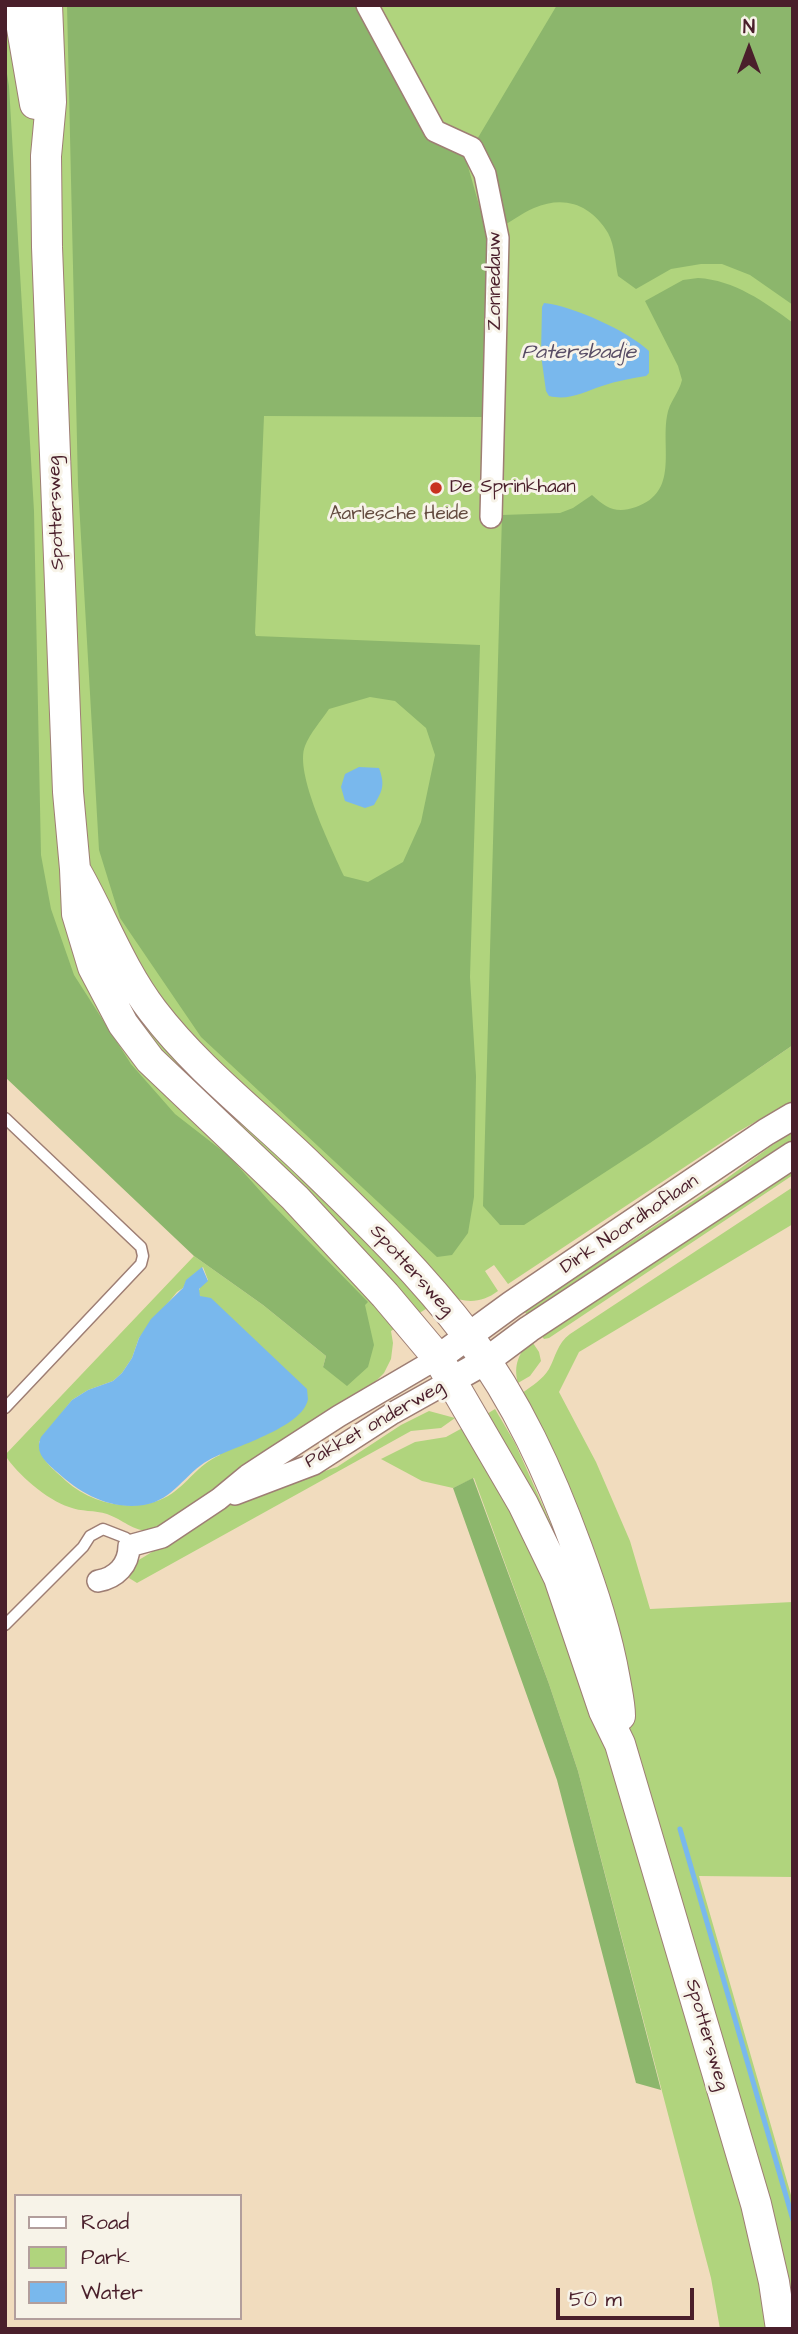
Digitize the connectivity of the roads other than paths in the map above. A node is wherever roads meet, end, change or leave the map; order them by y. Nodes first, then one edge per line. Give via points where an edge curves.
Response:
1 (18, 5) edge
2 (47, 5) edge
3 (368, 5) edge
4 (46, 156) junction
5 (491, 517) dead end
6 (75, 869) junction
7 (793, 1116) edge
8 (5, 1118) edge
9 (793, 1155) edge
10 (468, 1337) junction
11 (486, 1361) junction
12 (445, 1369) junction
13 (5, 1408) edge
14 (129, 1546) junction
15 (98, 1581) dead end
16 (5, 1625) edge
17 (620, 1744) junction
18 (781, 2329) edge

1 - 4 main road, Spottersweg
2 - 4 main road, Spottersweg via 51,102
3 - 5 street, Zonnedauw via 435,131 472,148 485,174 498,238
4 - 6 main road, Spottersweg via 68,792
6 - 10 main road, Spottersweg via 153,1012 411,1266
6 - 12 main road, Spottersweg via 77,914 93,967 123,1024 150,1060 295,1198 385,1295
7 - 10 street, Dirk Noordhoflaan
8 - 13 lane via 141,1247 144,1256
9 - 11 street, Dirk Noordhoflaan
10 - 11 main road, Spottersweg
10 - 12 street, Dirk Noordhoflaan
11 - 12 street, Dirk Noordhoflaan
11 - 17 main road, Spottersweg via 516,1409 559,1497 600,1611 620,1709
12 - 14 street, Pakket onderweg via 393,1413 314,1464 219,1499 162,1537
12 - 17 main road, Spottersweg via 523,1504 559,1578 604,1711
14 - 15 street via 124,1566
14 - 16 lane via 125,1538 103,1529 90,1536
17 - 18 main road, Spottersweg via 756,2204

